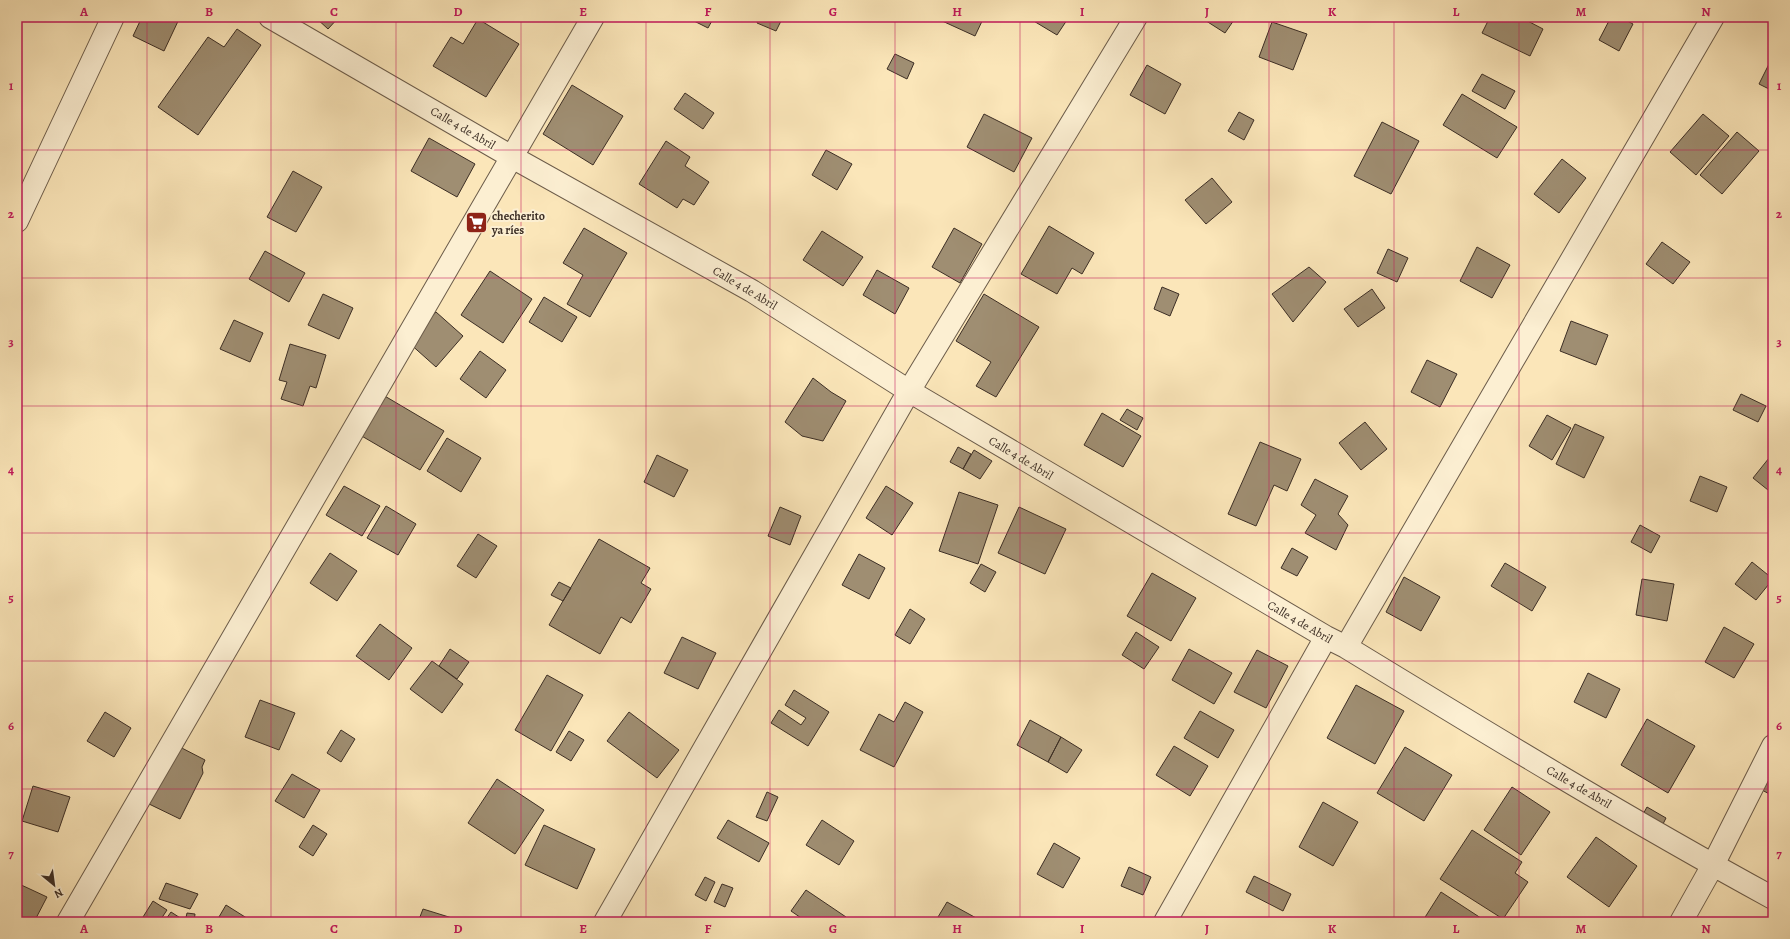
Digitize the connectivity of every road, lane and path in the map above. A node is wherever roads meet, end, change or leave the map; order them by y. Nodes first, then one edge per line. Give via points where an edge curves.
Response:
1 (113, 17) edge
2 (270, 17) edge
3 (593, 17) edge
4 (1136, 17) edge
5 (1713, 17) edge
6 (512, 157) junction
7 (17, 221) edge
8 (909, 392) junction
9 (1326, 637) junction
10 (1346, 648) junction
11 (1773, 746) edge
12 (1713, 865) junction
13 (1773, 898) edge
14 (68, 922) edge
15 (605, 922) edge
16 (1165, 922) edge
17 (1681, 922) edge

1 - 7 street
2 - 6 street, Calle 4 de Abril
3 - 6 street
4 - 8 street
5 - 10 street
6 - 8 street, Calle 4 de Abril via 752,291
6 - 14 street
8 - 9 street, Calle 4 de Abril
8 - 15 street
9 - 10 street, Calle 4 de Abril
9 - 16 street
10 - 12 street, Calle 4 de Abril
11 - 12 street
12 - 13 street, Calle 4 de Abril
12 - 17 street

